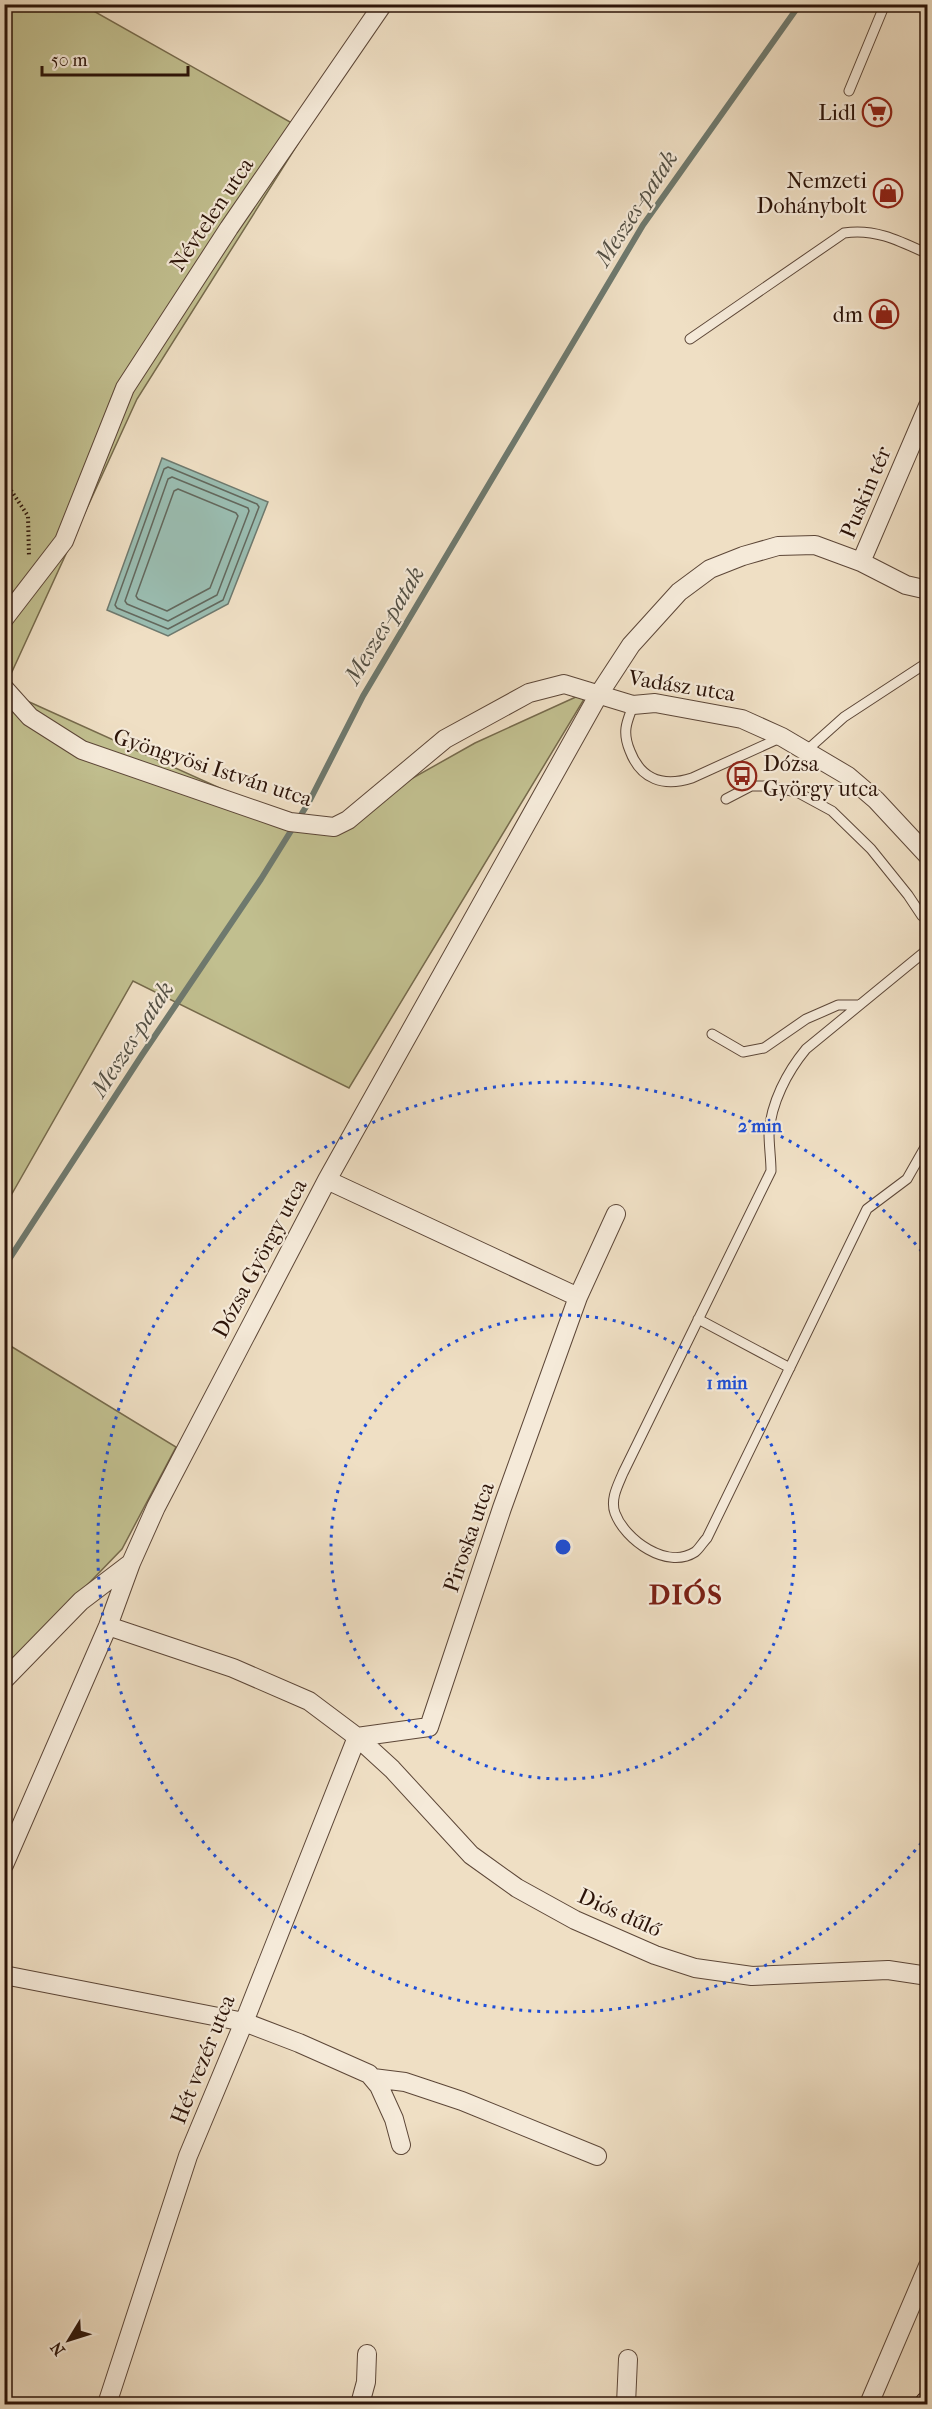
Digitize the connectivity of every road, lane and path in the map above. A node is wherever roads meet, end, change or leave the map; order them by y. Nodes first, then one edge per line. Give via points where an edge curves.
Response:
1 (383, 4) edge
2 (885, 4) edge
3 (849, 91) dead end
4 (927, 254) edge
5 (690, 339) dead end
6 (927, 406) edge
7 (4, 485) edge
8 (861, 562) junction
9 (31, 583) junction
10 (927, 590) edge
11 (4, 619) edge
12 (927, 662) edge
13 (4, 688) edge
14 (599, 694) junction
15 (633, 705) junction
16 (782, 737) junction
17 (806, 751) junction
18 (726, 799) dead end
19 (927, 856) edge
20 (927, 917) edge
21 (927, 949) edge
22 (858, 1005) junction
23 (712, 1034) dead end
24 (927, 1142) edge
25 (327, 1180) junction
26 (616, 1214) dead end
27 (579, 1297) junction
28 (698, 1319) junction
29 (790, 1368) junction
30 (131, 1563) junction
31 (108, 1626) junction
32 (4, 1680) edge
33 (357, 1737) junction
34 (4, 1865) edge
35 (4, 1975) edge
36 (927, 1976) edge
37 (244, 2022) junction
38 (373, 2078) junction
39 (401, 2145) dead end
40 (597, 2156) dead end
41 (927, 2266) edge
42 (367, 2354) dead end
43 (628, 2360) dead end
44 (107, 2404) edge
45 (360, 2404) edge
46 (626, 2404) edge
47 (869, 2404) edge

1 - 9 street, Névtelen utca via 125,388 64,541
2 - 3 lane
4 - 5 lane via 888,236 860,230 844,233
6 - 8 street, Puskin tér
7 - 9 path via 28,516
8 - 10 street, Puskin tér via 906,585
8 - 14 street via 815,545 778,546 710,569 679,592 631,645
9 - 11 street
12 - 17 lane via 844,717
13 - 14 street, Gyöngyösi István utca via 30,717 82,750 298,823 334,827 348,820 445,739 529,693 564,684
14 - 15 street, Vadász utca
14 - 25 street, Dózsa György utca
15 - 16 street, Vadász utca via 655,703 742,719
15 - 16 lane via 626,742 645,775 662,781 677,783 692,778
16 - 17 street, Vadász utca
17 - 19 street, Vadász utca via 848,776 876,800
18 - 20 lane via 751,786 767,786 797,792 832,812 871,849 922,916
21 - 22 lane
22 - 23 lane via 838,1005 806,1019 764,1048 744,1052
22 - 28 lane via 793,1065 778,1097 769,1132 771,1171
24 - 29 lane via 908,1179 867,1209
25 - 27 street
25 - 30 street, Dózsa György utca via 156,1507
26 - 27 street
27 - 33 street, Piroska utca via 502,1508 429,1726
28 - 29 lane
28 - 29 lane via 614,1497 615,1512 623,1527 647,1549 680,1557 695,1552 707,1538
30 - 31 street, Dózsa György utca
30 - 32 street via 81,1601
31 - 33 street via 233,1668 309,1701
31 - 34 street, Dózsa György utca
33 - 36 street, Diós dűlő via 471,1855 517,1888 655,1955 694,1968 752,1976 888,1970
33 - 37 street, Hét vezér utca
35 - 37 street
37 - 38 street
37 - 44 street, Hét vezér utca via 188,2156
38 - 39 street via 394,2119
38 - 40 street via 405,2082 462,2101
41 - 47 street
42 - 45 street
43 - 46 street

